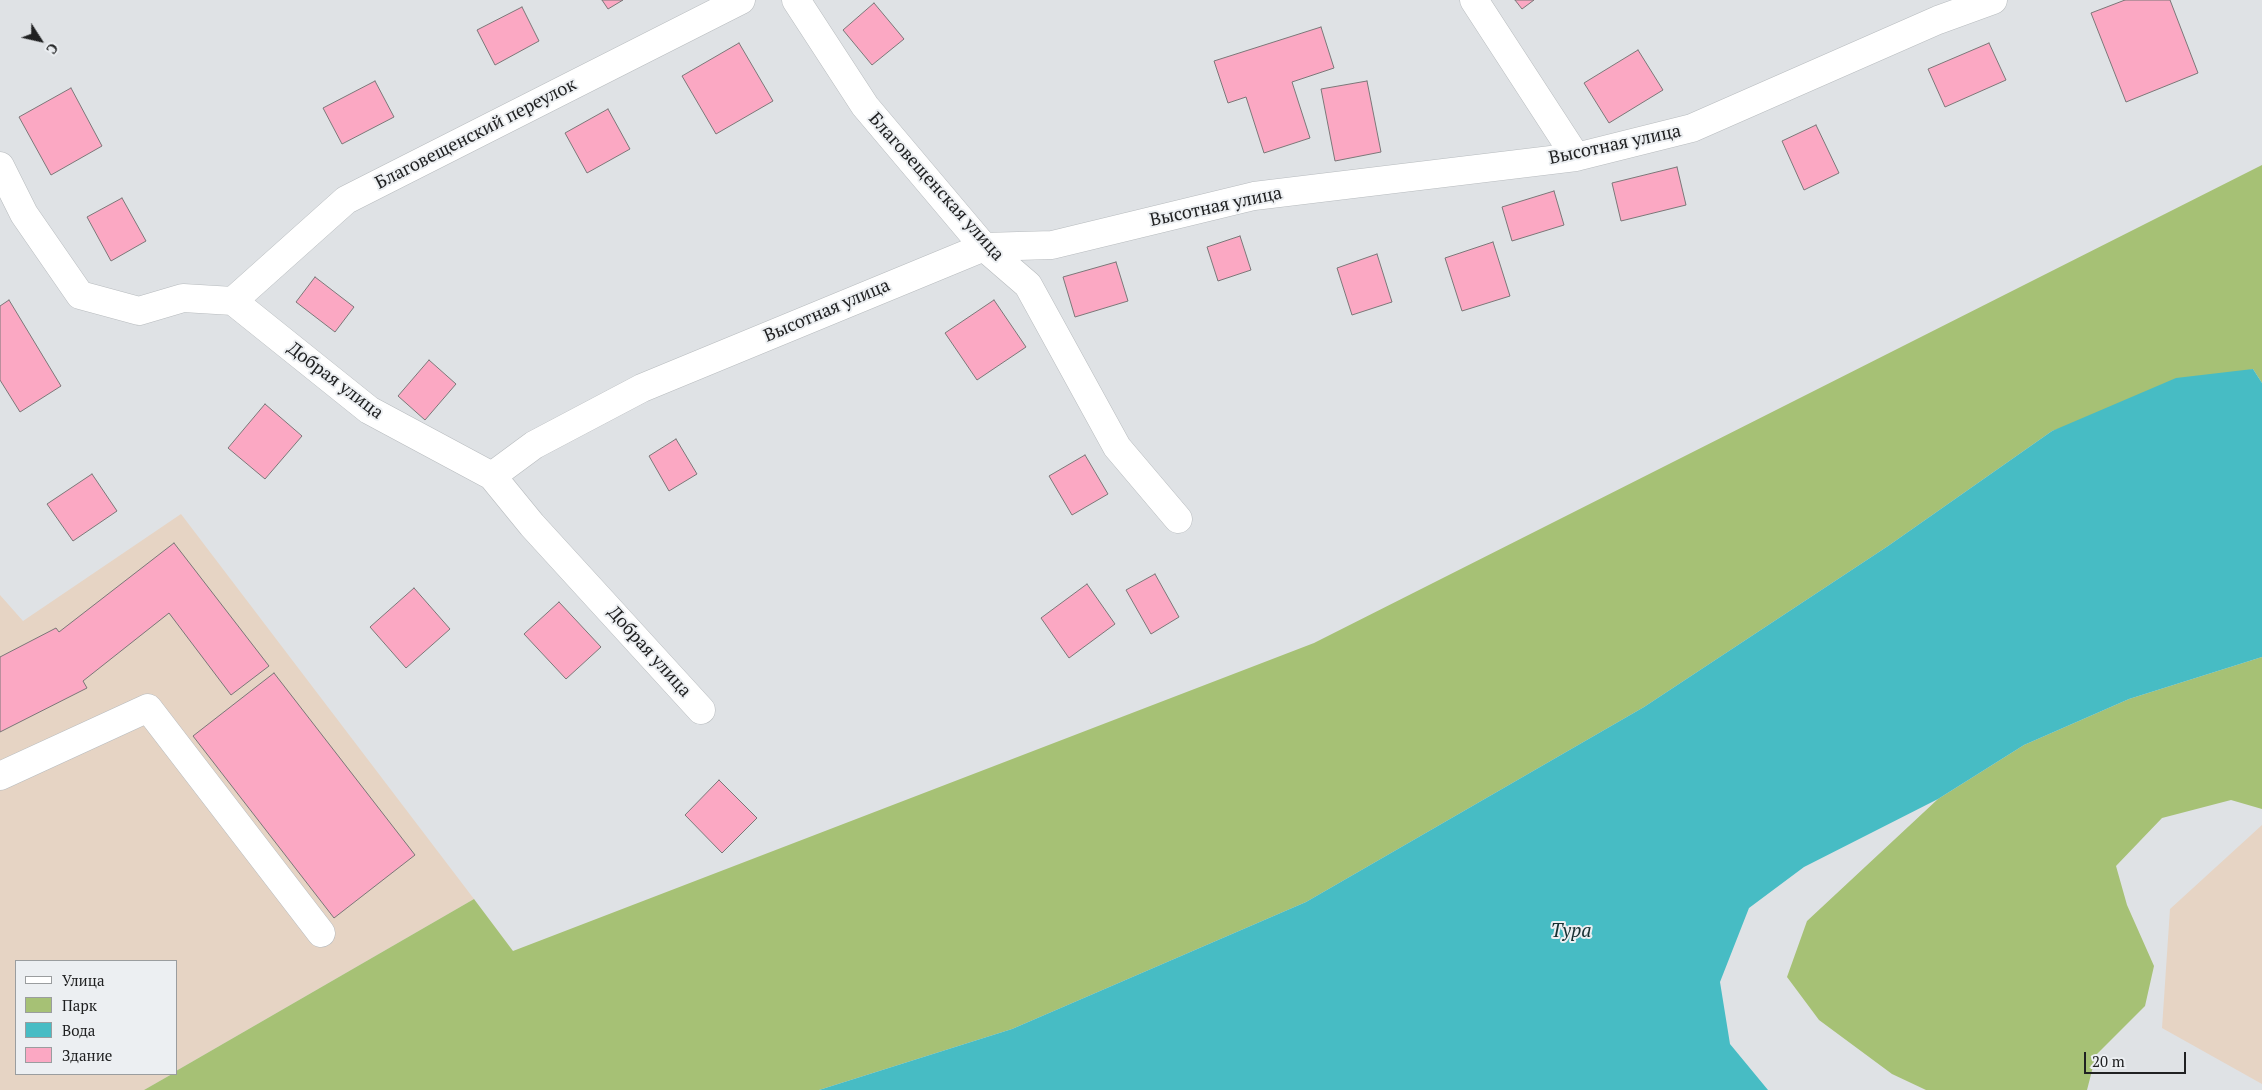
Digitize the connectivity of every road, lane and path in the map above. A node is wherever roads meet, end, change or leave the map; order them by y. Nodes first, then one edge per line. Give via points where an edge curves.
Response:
1 (741, 0) edge
2 (796, 0) edge
3 (1474, 0) edge
4 (1993, 0) edge
5 (1576, 157) junction
6 (0, 166) edge
7 (984, 247) junction
8 (233, 301) junction
9 (492, 476) junction
10 (1178, 519) dead end
11 (701, 710) dead end
12 (0, 776) edge
13 (322, 933) dead end

1 - 8 street, Благовещенский переулок via 346,200
2 - 7 street, Благовещенская улица via 864,106
3 - 5 street
4 - 5 street, Высотная улица via 1938,20 1692,128
5 - 7 street, Высотная улица via 1254,196 1052,245
6 - 8 street via 24,214 80,294 139,310 183,298
7 - 9 street, Высотная улица via 642,388 534,445
7 - 10 street, Благовещенская улица via 1028,285 1117,447
8 - 9 street, Добрая улица via 369,410
9 - 11 street, Добрая улица via 532,525
12 - 13 street via 148,708

